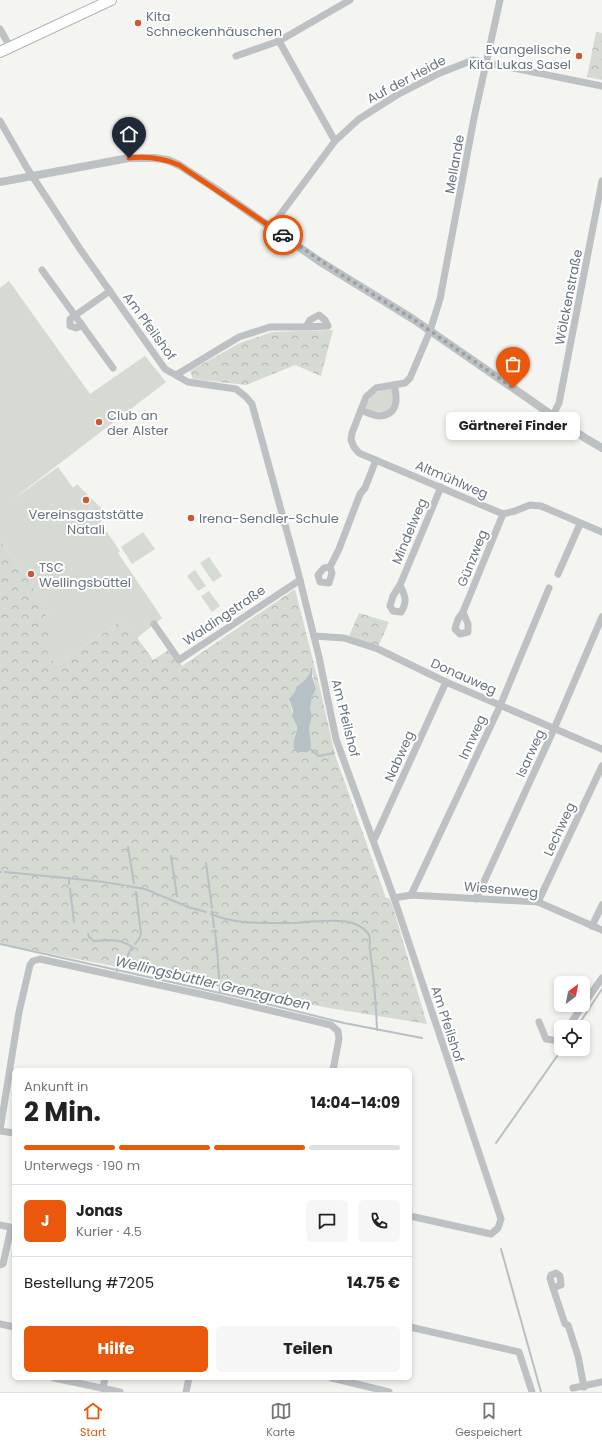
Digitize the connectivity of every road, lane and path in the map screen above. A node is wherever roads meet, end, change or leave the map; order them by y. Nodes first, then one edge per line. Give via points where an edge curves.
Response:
1 (111, 0) edge
2 (350, 0) edge
3 (500, 0) edge
4 (0, 29) edge
5 (279, 41) junction
6 (10, 47) junction
7 (0, 52) edge
8 (236, 56) dead end
9 (486, 63) junction
10 (602, 86) edge
11 (0, 121) edge
12 (336, 141) junction
13 (32, 176) junction
14 (602, 181) edge
15 (0, 182) edge
16 (271, 227) junction
17 (42, 270) dead end
18 (110, 291) junction
19 (76, 316) junction
20 (306, 327) dead end
21 (430, 331) junction
22 (113, 368) dead end
23 (176, 375) junction
24 (394, 385) junction
25 (361, 410) junction
26 (553, 415) junction
27 (602, 448) edge
28 (376, 460) junction
29 (441, 487) junction
30 (503, 514) junction
31 (580, 524) junction
32 (602, 532) edge
33 (330, 567) dead end
34 (558, 574) dead end
35 (300, 580) junction
36 (400, 585) dead end
37 (549, 588) dead end
38 (463, 612) dead end
39 (602, 616) edge
40 (154, 624) dead end
41 (314, 636) junction
42 (446, 682) junction
43 (500, 706) junction
44 (554, 729) junction
45 (602, 749) edge
46 (602, 766) edge
47 (374, 840) junction
48 (411, 895) junction
49 (394, 898) junction
50 (476, 899) junction
51 (538, 902) junction
52 (602, 905) edge
53 (592, 926) junction
54 (602, 930) edge
55 (602, 978) edge
56 (573, 1020) edge
57 (539, 1022) dead end
58 (554, 1040) edge
59 (332, 1068) edge
60 (0, 1130) edge
61 (12, 1133) edge
62 (412, 1216) edge
63 (0, 1226) edge
64 (12, 1228) edge
65 (0, 1265) edge
66 (553, 1288) dead end
67 (0, 1324) edge
68 (12, 1327) edge
69 (412, 1328) edge
70 (64, 1380) edge
71 (105, 1380) edge
72 (189, 1380) edge
73 (340, 1380) edge
74 (602, 1382) edge
75 (584, 1387) junction
76 (103, 1388) junction
77 (573, 1388) dead end
78 (120, 1392) edge
79 (186, 1392) edge
80 (389, 1392) edge
81 (532, 1392) edge

1 - 6 main road
2 - 5 street
3 - 9 street, Mellande
4 - 6 street
5 - 8 street
5 - 12 street
6 - 7 main road
9 - 10 street, Auf der Heide
9 - 12 street, Auf der Heide via 473,60 397,95 359,119
9 - 21 street, Mellande via 440,299
11 - 13 street, Am Pfeilshof
12 - 16 street, Auf der Heide
13 - 15 street
13 - 16 street via 129,158 168,160 188,170
13 - 18 street, Am Pfeilshof
14 - 26 street, Wölckenstraße via 559,403
16 - 21 street
17 - 19 street
18 - 19 street, Am Pfeilshof
18 - 23 street, Am Pfeilshof via 165,369
19 - 22 street
20 - 23 street via 270,327 239,337
21 - 24 street, Altmühlweg via 410,378 405,383
21 - 26 street
23 - 35 street, Am Pfeilshof via 188,382 236,389 252,404
24 - 25 street, Altmühlweg via 376,388 366,397
24 - 25 street via 397,398 390,413 378,416
25 - 28 street, Altmühlweg via 351,440 359,453
26 - 27 street
28 - 29 street, Altmühlweg
28 - 33 street
29 - 30 street, Altmühlweg
29 - 36 street, Mindelweg
30 - 31 street via 530,505 541,506
30 - 38 street, Günzweg
31 - 32 street
31 - 34 street
35 - 40 street, Waldingstraße via 179,660
35 - 41 street, Am Pfeilshof
37 - 43 street, Innweg
39 - 44 street, Isarweg
41 - 42 street, Donauweg via 344,638 378,649
41 - 47 street, Am Pfeilshof via 336,739
42 - 43 street, Donauweg
42 - 47 street, Nabweg
43 - 44 street, Donauweg
43 - 48 street, Innweg
44 - 45 street, Donauweg
44 - 50 street, Isarweg
46 - 51 street, Lechweg
47 - 49 street, Am Pfeilshof
48 - 49 street, Wiesenweg
48 - 50 street, Wiesenweg
49 - 62 street, Am Pfeilshof via 501,1218 498,1228 491,1234
50 - 51 street, Wiesenweg
51 - 53 street, Wiesenweg
52 - 53 street
53 - 54 street, Wiesenweg
55 - 56 street
57 - 58 street via 546,1039
59 - 60 street via 339,1039 338,1030 332,1025 40,959 30,965 19,1012
60 - 61 street
63 - 64 street
64 - 65 street via 3,1264
66 - 75 street via 577,1351
67 - 68 street
69 - 81 street via 519,1352
70 - 76 street
71 - 76 street
72 - 79 street
73 - 80 street
74 - 75 street
75 - 77 street
76 - 78 street

